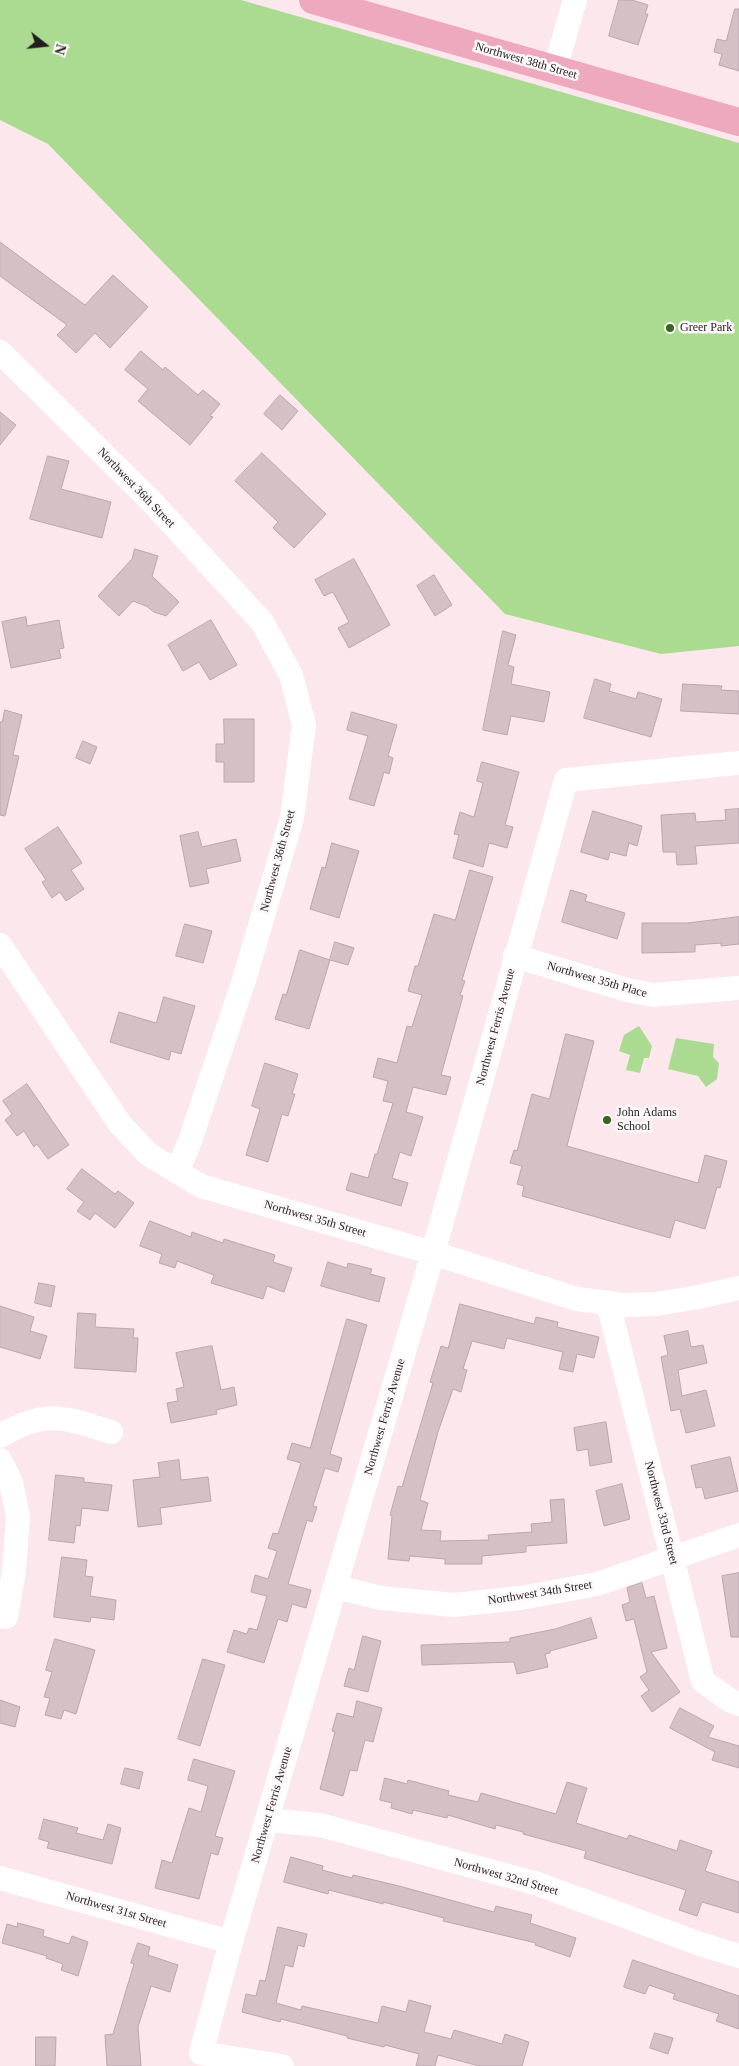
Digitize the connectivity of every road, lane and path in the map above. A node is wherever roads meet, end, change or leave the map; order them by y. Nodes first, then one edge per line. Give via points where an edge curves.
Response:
1 (575, 0) edge
2 (331, 2) edge
3 (555, 69) junction
4 (739, 122) edge
5 (0, 352) edge
6 (739, 763) edge
7 (0, 945) edge
8 (515, 956) junction
9 (739, 988) edge
10 (176, 1172) junction
11 (433, 1253) junction
12 (739, 1288) edge
13 (608, 1303) junction
14 (111, 1432) dead end
15 (0, 1436) edge
16 (0, 1460) edge
17 (739, 1535) edge
18 (672, 1558) junction
19 (336, 1587) junction
20 (3, 1616) edge
21 (739, 1704) edge
22 (268, 1820) junction
23 (0, 1878) edge
24 (232, 1942) junction
25 (739, 1956) edge
26 (282, 2066) edge

1 - 3 street
2 - 3 main road, Northwest 38th Street
3 - 4 main road, Northwest 38th Street
5 - 10 street, Northwest 36th Street via 152,502 262,622 291,675 304,726 292,818 244,980 190,1141
6 - 8 street, Northwest Ferris Avenue via 566,780
7 - 10 street, Northwest 35th Street via 120,1124 148,1154
8 - 9 street, Northwest 35th Place via 653,995
8 - 11 street, Northwest Ferris Avenue
10 - 11 street, Northwest 35th Street via 201,1186
11 - 13 street, Northwest 35th Street via 577,1299
11 - 19 street, Northwest Ferris Avenue
12 - 13 street, Northwest 35th Street via 656,1304
13 - 18 street, Northwest 33rd Street
14 - 15 street via 71,1419 44,1417
16 - 20 street via 11,1482 18,1516 14,1572
17 - 18 street, Northwest 34th Street
18 - 19 street, Northwest 34th Street via 597,1584 522,1598 454,1605 381,1598
18 - 21 street, Northwest 33rd Street via 703,1681
19 - 22 street, Northwest Ferris Avenue
22 - 24 street, Northwest Ferris Avenue
22 - 25 street, Northwest 32nd Street via 320,1825 538,1884
23 - 24 street, Northwest 31st Street
24 - 26 street, Northwest Ferris Avenue via 201,2052

